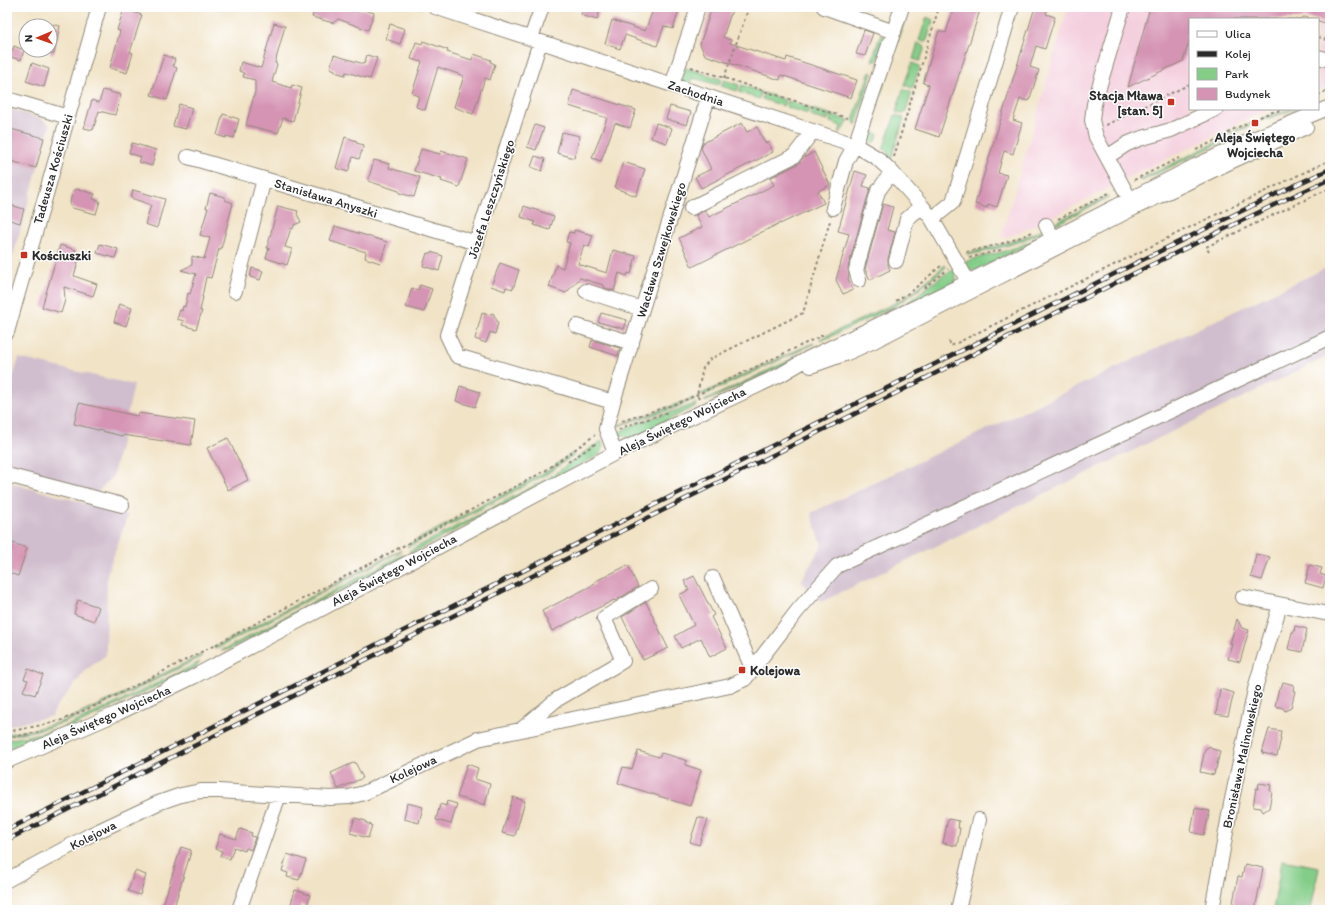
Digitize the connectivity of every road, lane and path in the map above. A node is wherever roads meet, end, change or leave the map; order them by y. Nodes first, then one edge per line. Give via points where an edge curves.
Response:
1 (99, 7) edge
2 (435, 7) edge
3 (542, 7) edge
4 (698, 7) edge
5 (749, 7) edge
6 (824, 7) edge
7 (902, 7) edge
8 (940, 7) edge
9 (1012, 7) edge
10 (1122, 7) edge
11 (894, 32) junction
12 (1319, 37) edge
13 (536, 40) junction
14 (1330, 41) edge
15 (1319, 57) edge
16 (1330, 60) edge
17 (679, 63) junction
18 (724, 78) junction
19 (1189, 84) edge
20 (672, 85) junction
21 (1330, 90) edge
22 (1319, 95) edge
23 (7, 98) edge
24 (708, 98) junction
25 (1330, 107) edge
26 (1214, 110) edge
27 (68, 117) junction
28 (1330, 117) edge
29 (852, 119) dead end
30 (813, 131) junction
31 (1094, 131) junction
32 (855, 145) junction
33 (1107, 156) junction
34 (188, 157) dead end
35 (1330, 160) edge
36 (891, 171) junction
37 (264, 179) junction
38 (1330, 188) edge
39 (1132, 203) junction
40 (922, 206) junction
41 (691, 208) dead end
42 (833, 208) joint
43 (932, 219) junction
44 (1046, 225) dead end
45 (1055, 242) junction
46 (477, 244) junction
47 (1208, 252) dead end
48 (896, 261) dead end
49 (859, 280) dead end
50 (970, 286) junction
51 (235, 291) dead end
52 (586, 291) dead end
53 (642, 309) junction
54 (577, 326) dead end
55 (7, 332) edge
56 (1330, 337) edge
57 (949, 341) dead end
58 (632, 343) junction
59 (613, 402) junction
60 (705, 410) junction
61 (615, 453) junction
62 (7, 475) edge
63 (122, 505) dead end
64 (713, 578) dead end
65 (651, 589) dead end
66 (1243, 597) dead end
67 (1280, 605) junction
68 (1329, 614) dead end
69 (753, 670) junction
70 (521, 729) junction
71 (7, 761) edge
72 (279, 795) junction
73 (979, 820) dead end
74 (7, 880) edge
75 (239, 910) edge
76 (958, 910) edge
77 (1212, 910) edge

1 - 27 street, Tadeusza Kościuszki
2 - 13 street, Zachodnia
3 - 13 street, Józefa Leszczyńskiego
4 - 17 street
5 - 18 path
6 - 11 street
7 - 11 street
8 - 36 path
9 - 43 street via 954,202
10 - 31 street via 1094,104
11 - 32 street
12 - 14 path
13 - 20 street, Zachodnia
13 - 46 street, Józefa Leszczyńskiego
15 - 16 street
17 - 18 path
17 - 20 street
18 - 29 path
19 - 31 path
20 - 24 street, Zachodnia
21 - 22 path
23 - 27 street
24 - 30 street, Zachodnia
24 - 53 street, Wacława Szwejkowskiego
25 - 39 street, Aleja Świętego Wojciecha via 1222,153
26 - 33 street via 1181,126 1127,144
27 - 55 street, Tadeusza Kościuszki
28 - 39 street, Aleja Świętego Wojciecha
30 - 32 street, Zachodnia
30 - 41 street via 794,156
31 - 33 street
32 - 36 street, Zachodnia via 877,158
32 - 42 street via 846,161
33 - 39 street
34 - 37 street
35 - 57 path via 1194,224 951,346
36 - 40 street, Zachodnia
36 - 49 street via 878,191 856,270
37 - 46 street, Stanisława Anyszki
37 - 51 street, Stanisława Anyszki
38 - 47 path via 1206,247
39 - 45 street, Aleja Świętego Wojciecha
40 - 43 street, Zachodnia
40 - 48 street via 907,219
42 - 60 path via 803,313 710,359 702,368 697,395
43 - 50 street, Zachodnia
44 - 45 street
45 - 50 street, Aleja Świętego Wojciecha
46 - 59 street, Józefa Leszczyńskiego via 447,335 457,356
50 - 60 street, Aleja Świętego Wojciecha via 809,358 780,375
52 - 53 street
53 - 58 street, Wacława Szwejkowskiego
54 - 58 street
56 - 69 street, Kolejowa via 837,566 798,610
58 - 59 street, Wacława Szwejkowskiego
59 - 61 street, Wacława Szwejkowskiego via 606,429
60 - 61 street, Aleja Świętego Wojciecha
61 - 71 street, Aleja Świętego Wojciecha via 193,677
62 - 63 street
64 - 69 street
65 - 70 street via 604,618 623,661 556,700
66 - 67 street
67 - 68 street
67 - 77 street, Bronisława Malinowskiego via 1256,685
69 - 70 street, Kolejowa via 745,679 730,686
70 - 72 street, Kolejowa via 478,739 364,793 330,798
72 - 74 street, Kolejowa via 201,791 181,795 92,834
72 - 75 street
73 - 76 street

